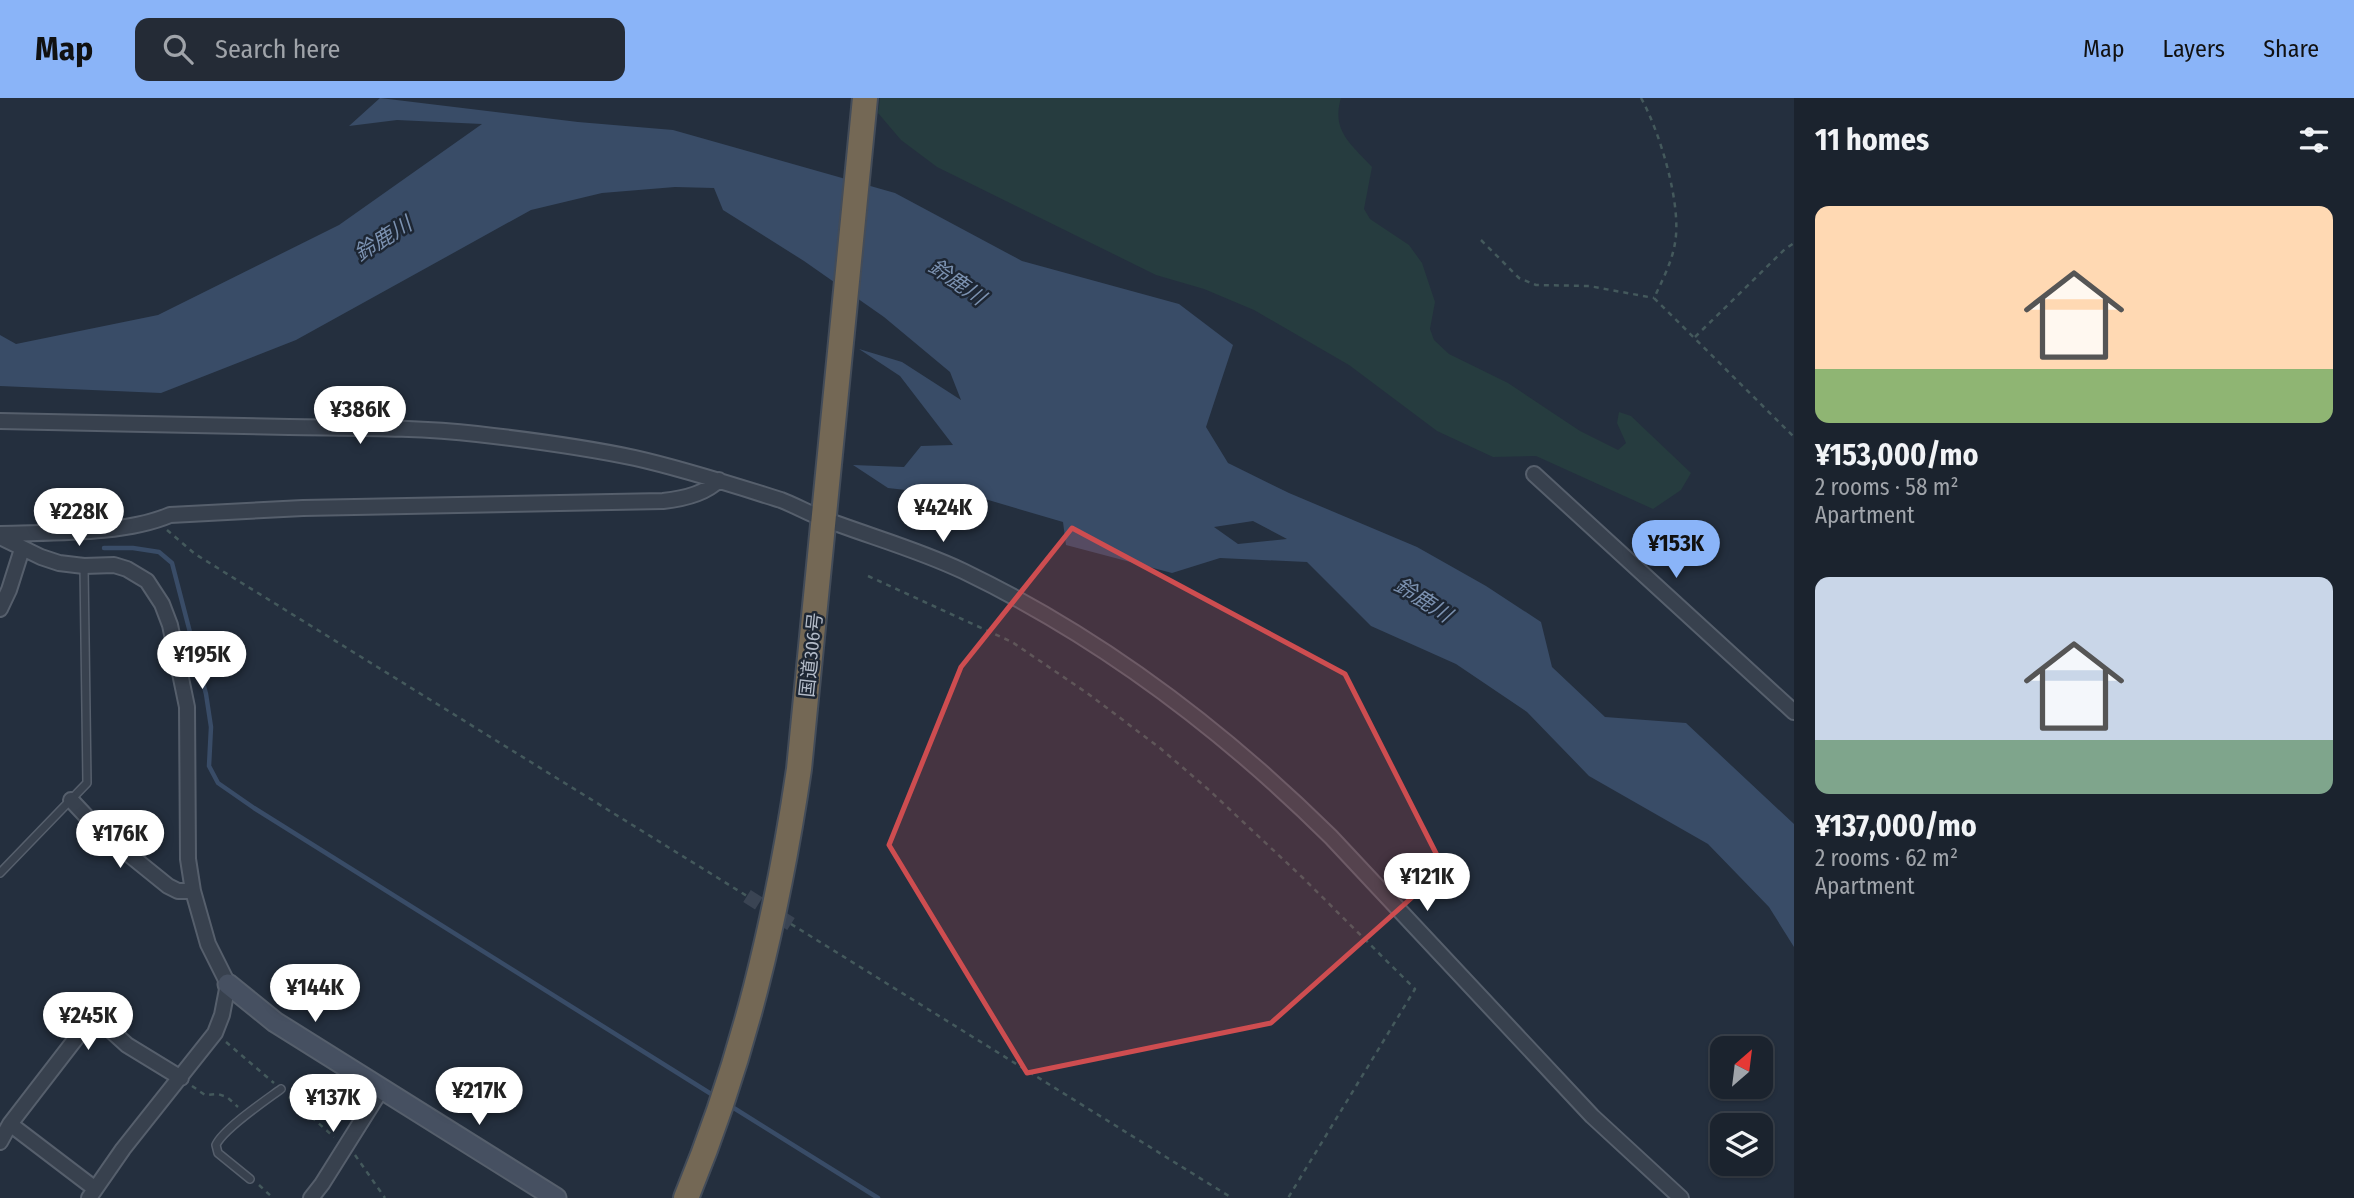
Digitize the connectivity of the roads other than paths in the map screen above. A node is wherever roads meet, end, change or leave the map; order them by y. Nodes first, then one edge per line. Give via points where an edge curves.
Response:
1 (865, 98) edge
2 (0, 421) edge
3 (1534, 474) dead end
4 (719, 481) junction
5 (825, 512) junction
6 (0, 536) edge
7 (22, 549) junction
8 (84, 566) junction
9 (0, 609) edge
10 (1794, 712) edge
11 (71, 800) junction
12 (0, 873) edge
13 (193, 891) junction
14 (228, 984) junction
15 (181, 1078) junction
16 (281, 1089) road end
17 (381, 1090) junction
18 (10, 1124) junction
19 (0, 1142) edge
20 (250, 1178) road end
21 (92, 1193) edge
22 (311, 1198) edge
23 (556, 1198) edge
24 (686, 1198) edge
25 (1681, 1198) edge

1 - 5 highway, 国道306号
2 - 4 street via 474,433 582,448
3 - 10 street
4 - 5 street
4 - 6 street via 712,488 663,501 170,515 155,522 98,530
5 - 24 highway, 国道306号 via 799,768 775,908 740,1051
5 - 25 street via 961,570 1055,621 1225,740 1331,836 1592,1116
6 - 7 street
7 - 8 street via 59,563
7 - 9 street
8 - 11 lane via 87,783
8 - 13 street via 114,565 137,573 155,591 170,625 187,707 188,859
11 - 12 lane
11 - 13 street via 100,831 168,886
13 - 14 street via 208,944
14 - 15 street via 215,1033
14 - 17 street via 275,1022
15 - 18 street via 127,1045 94,1015
15 - 21 street
16 - 20 lane via 216,1145 218,1153
17 - 22 street
17 - 23 street
18 - 19 street
18 - 21 street

